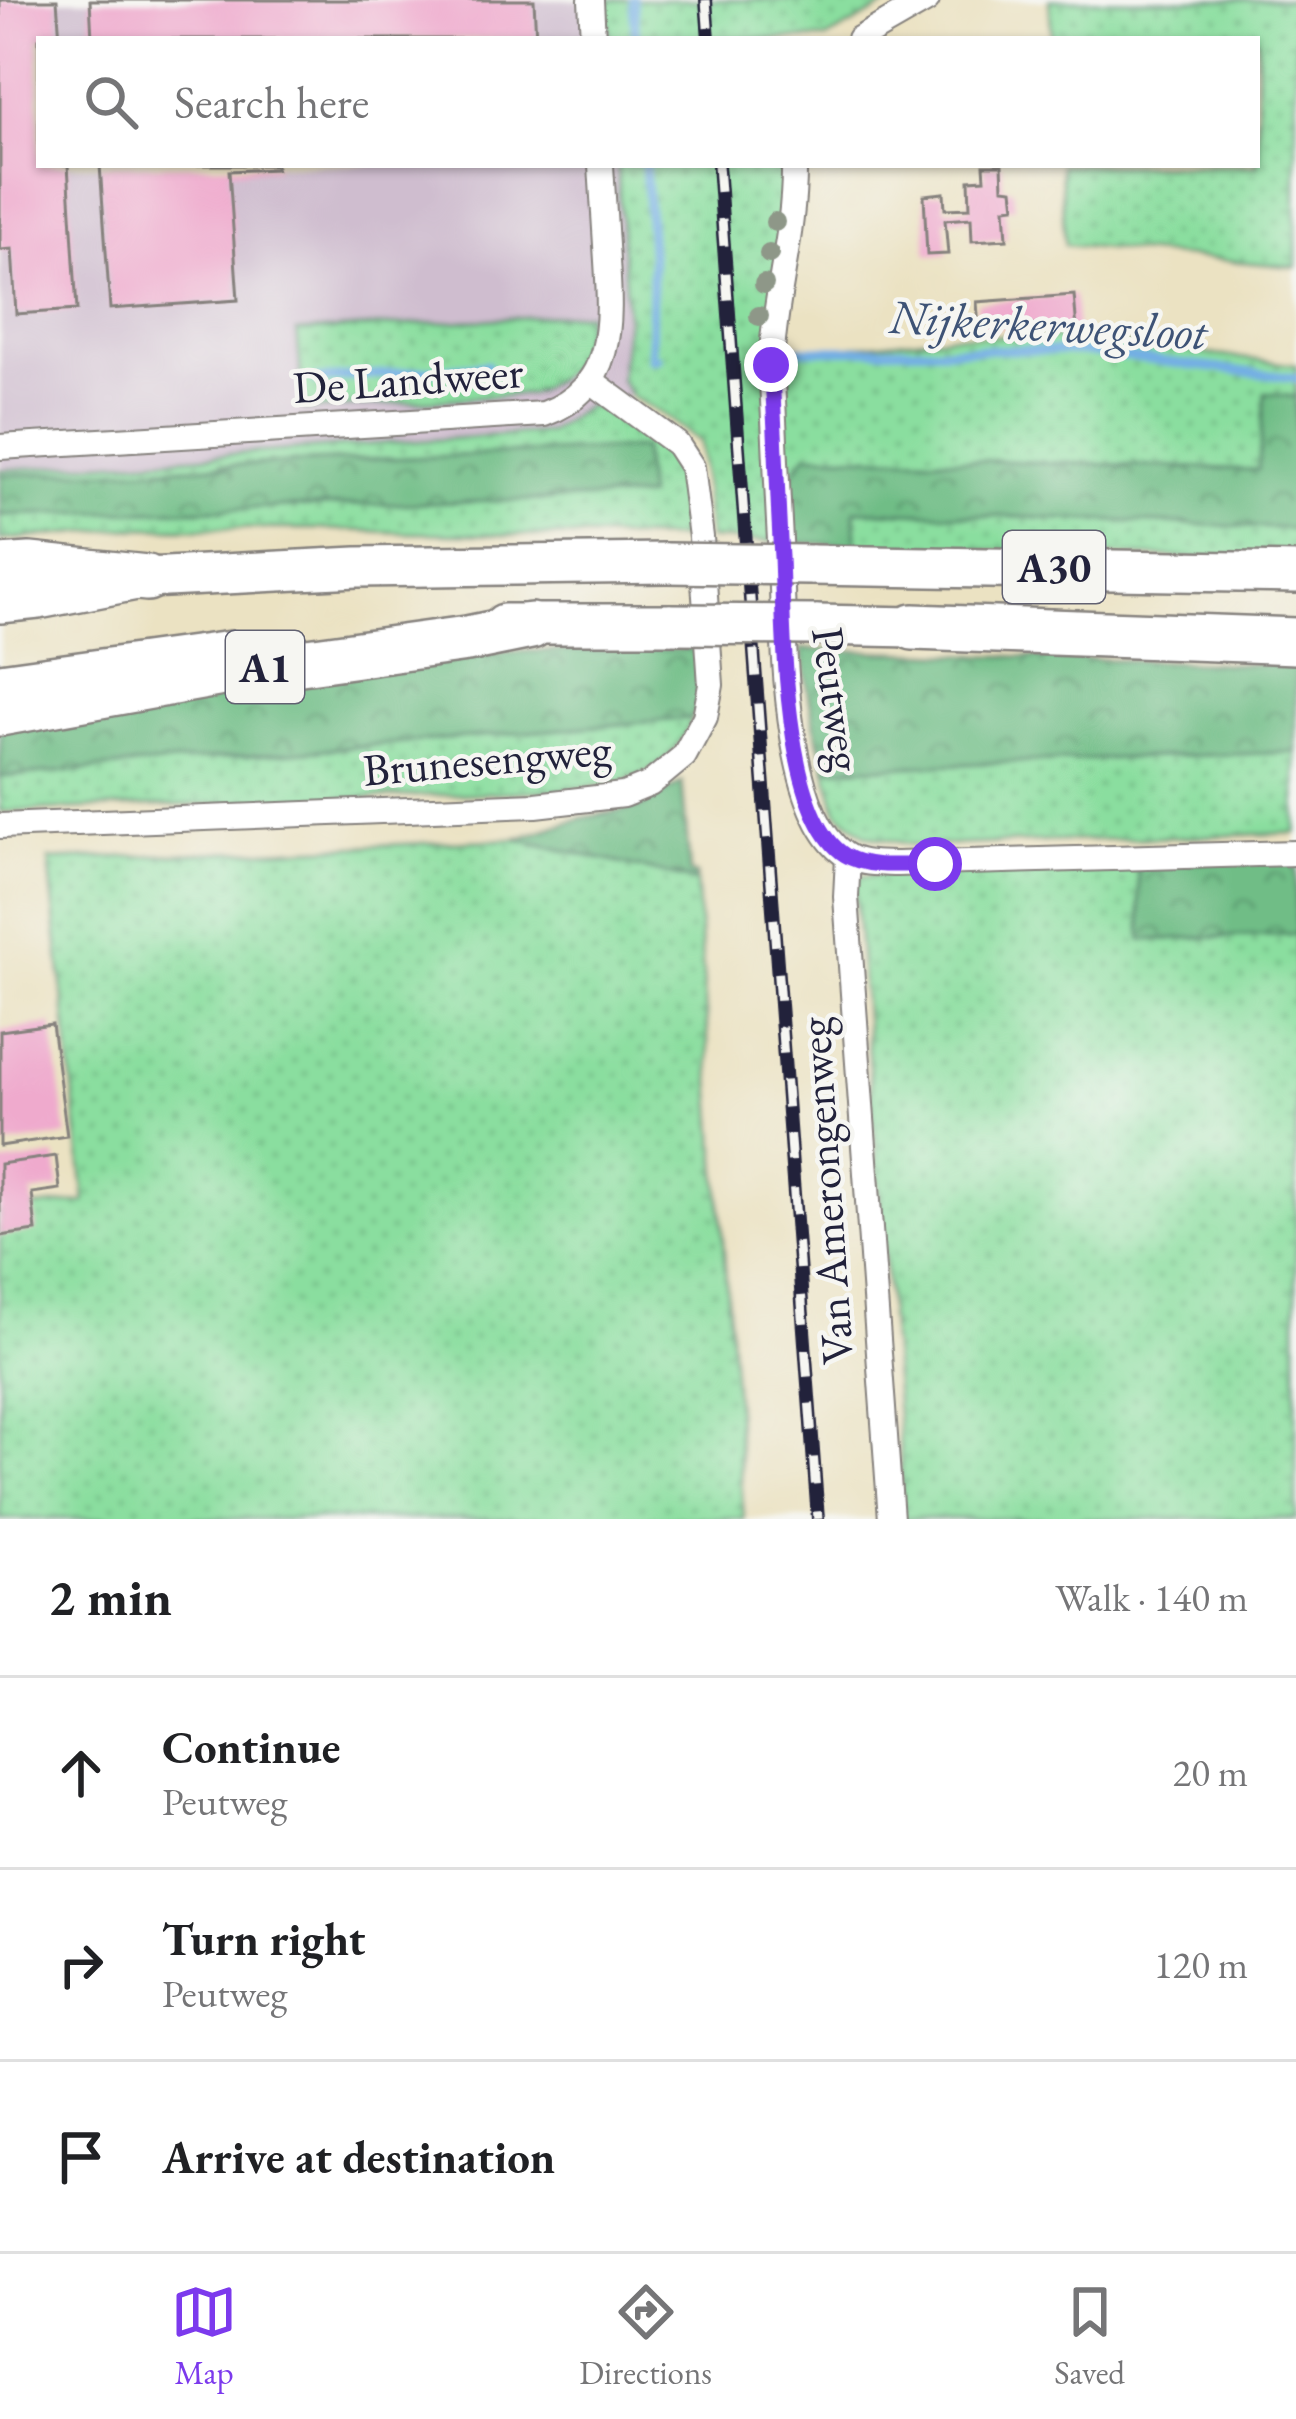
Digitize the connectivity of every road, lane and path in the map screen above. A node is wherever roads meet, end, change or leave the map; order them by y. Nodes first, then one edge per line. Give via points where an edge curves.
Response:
1 (591, 0) edge
2 (927, 0) edge
3 (593, 36) edge
4 (864, 36) edge
5 (601, 168) edge
6 (794, 168) edge
7 (590, 380) junction
8 (0, 447) edge
9 (0, 568) edge
10 (1296, 573) edge
11 (147, 578) junction
12 (0, 603) edge
13 (531, 626) junction
14 (914, 627) joint
15 (1296, 641) edge
16 (0, 682) edge
17 (0, 713) edge
18 (0, 826) edge
19 (1296, 853) edge
20 (848, 857) junction
21 (890, 1519) edge

1 - 3 street
2 - 4 street
5 - 7 street, De Landweer via 610,313
6 - 20 street, Peutweg via 771,365 787,683 807,794
7 - 8 street, De Landweer via 544,414
7 - 18 street, Brunesengweg via 677,444 692,467 711,686 684,755 650,784 536,805
9 - 11 highway, A30
10 - 11 highway, A30, bridge via 668,563
11 - 12 highway, A30
13 - 14 highway, A30, bridge
13 - 16 highway, A30 via 405,627
13 - 17 highway, A1
14 - 15 highway, A30
19 - 20 street via 935,864
20 - 21 street, Van Amerongenweg

